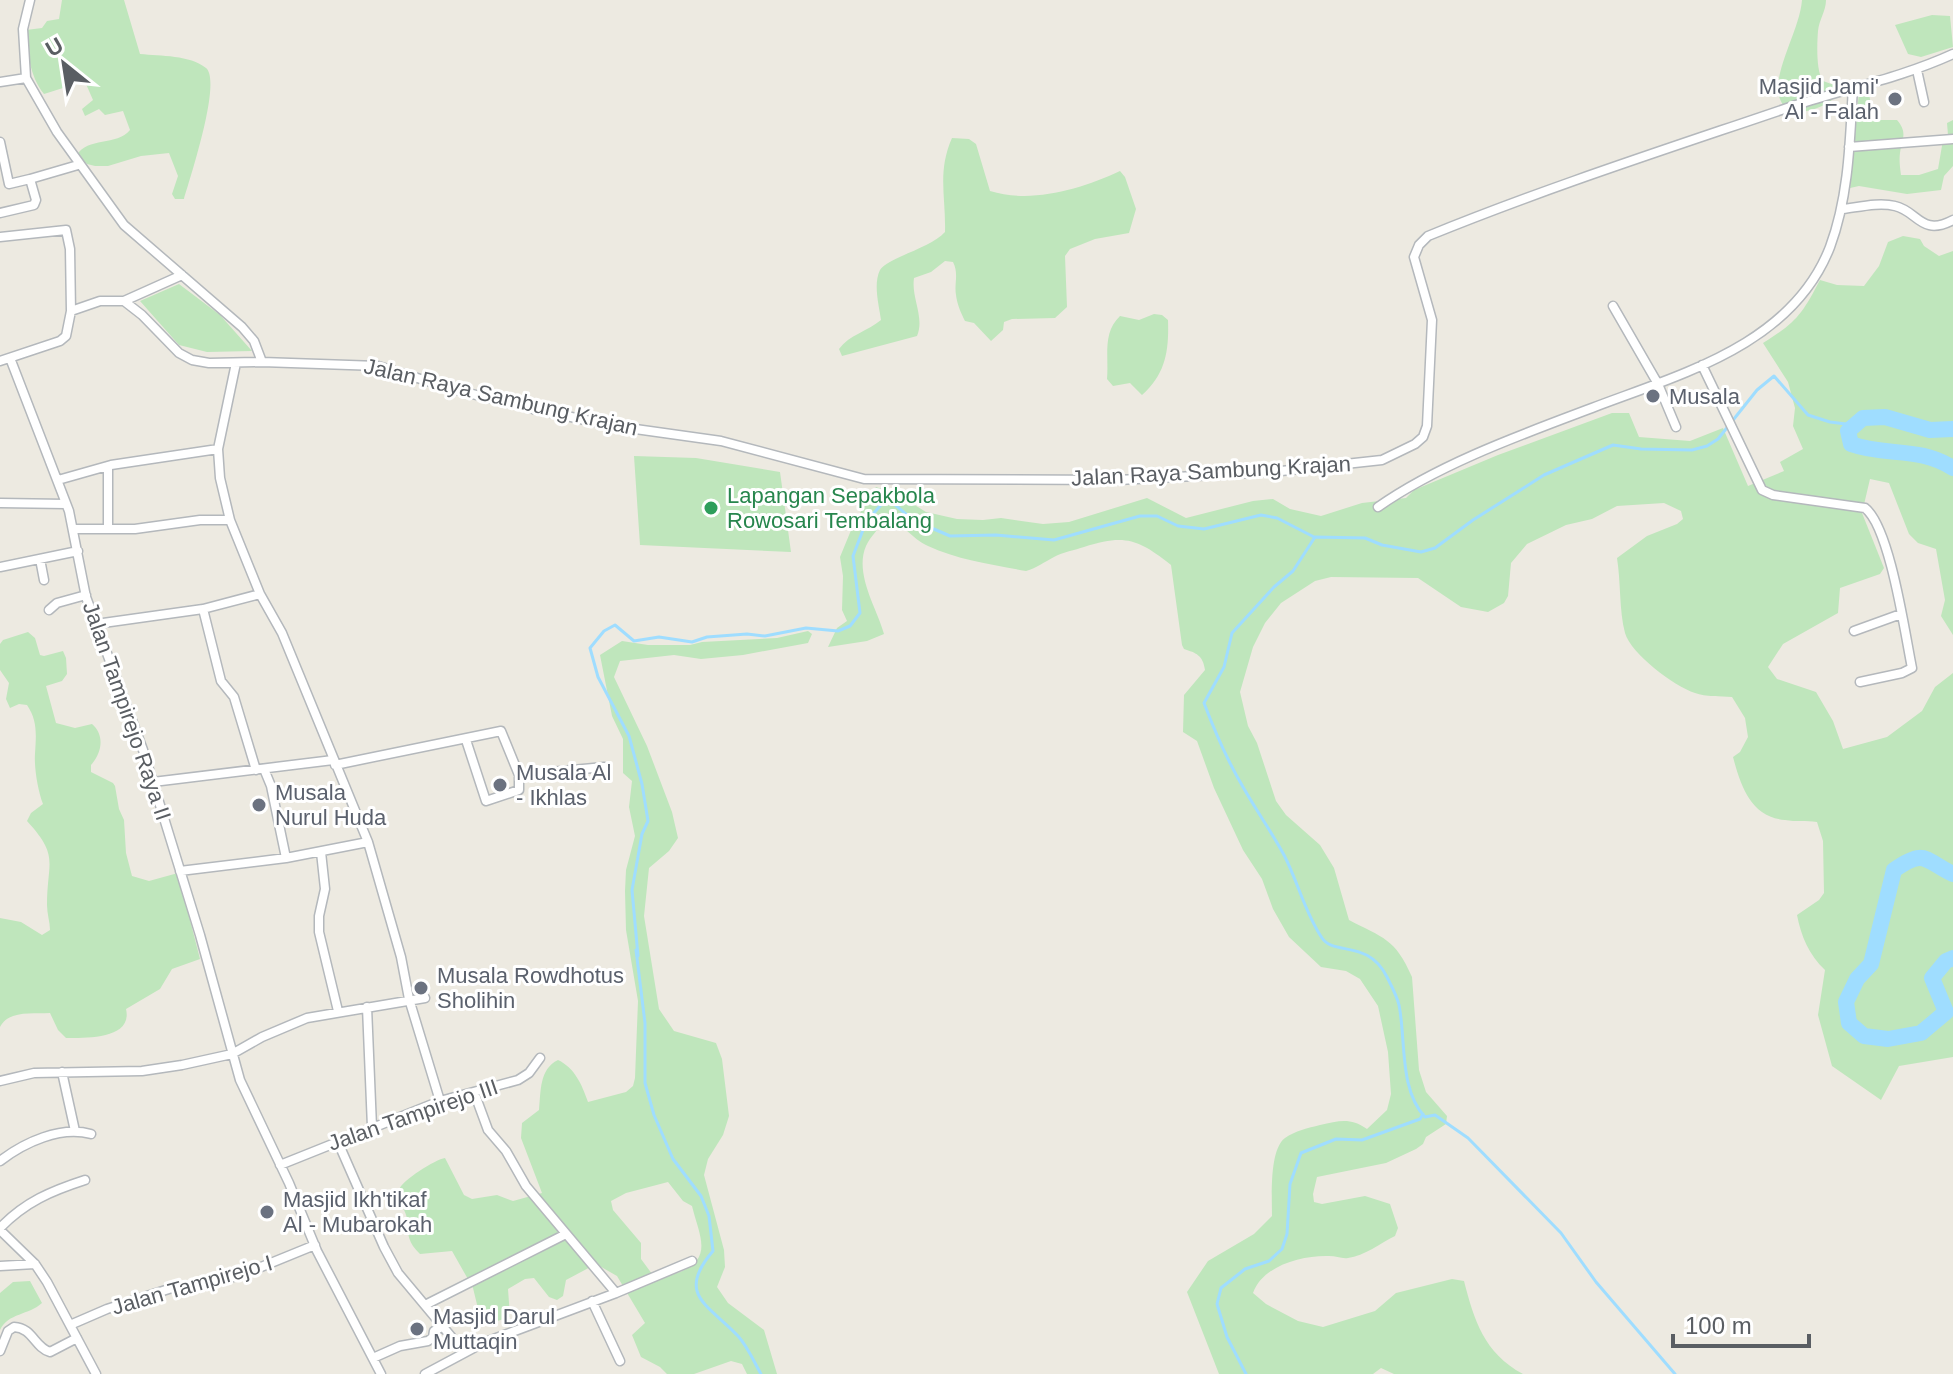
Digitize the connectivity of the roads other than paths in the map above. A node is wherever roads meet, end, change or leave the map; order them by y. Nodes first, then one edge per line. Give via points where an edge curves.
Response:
1 (30, 0) edge
2 (1953, 54) edge
3 (1917, 70) junction
4 (26, 78) junction
5 (0, 82) edge
6 (1853, 86) junction
7 (1924, 102) dead end
8 (1953, 139) edge
9 (0, 142) edge
10 (1849, 147) junction
11 (78, 165) junction
12 (30, 179) junction
13 (1843, 209) junction
14 (0, 213) edge
15 (1953, 220) edge
16 (0, 237) edge
17 (182, 275) junction
18 (124, 301) junction
19 (1613, 306) dead end
20 (71, 311) junction
21 (10, 358) junction
22 (0, 361) edge
23 (262, 362) junction
24 (238, 363) junction
25 (1702, 365) junction
26 (1658, 384) junction
27 (1676, 427) dead end
28 (218, 449) junction
29 (108, 466) junction
30 (58, 480) junction
31 (0, 503) edge
32 (66, 504) junction
33 (1378, 507) dead end
34 (230, 520) junction
35 (74, 529) junction
36 (108, 529) junction
37 (78, 551) junction
38 (40, 559) junction
39 (0, 567) edge
40 (44, 580) dead end
41 (260, 594) junction
42 (86, 595) junction
43 (203, 609) junction
44 (49, 610) dead end
45 (1901, 614) junction
46 (96, 624) junction
47 (1854, 631) dead end
48 (1860, 682) dead end
49 (466, 740) junction
50 (334, 762) junction
51 (604, 767) dead end
52 (260, 770) junction
53 (519, 775) junction
54 (153, 782) junction
55 (368, 842) junction
56 (321, 852) junction
57 (286, 858) junction
58 (180, 871) junction
59 (425, 998) dead end
60 (409, 999) junction
61 (367, 1007) junction
62 (338, 1011) junction
63 (232, 1054) junction
64 (540, 1058) dead end
65 (62, 1072) junction
66 (0, 1081) edge
67 (474, 1092) junction
68 (440, 1101) junction
69 (372, 1127) junction
70 (75, 1131) junction
71 (91, 1134) dead end
72 (337, 1140) junction
73 (0, 1161) edge
74 (280, 1165) junction
75 (85, 1180) dead end
76 (0, 1229) edge
77 (564, 1235) junction
78 (315, 1245) junction
79 (692, 1261) dead end
80 (35, 1264) junction
81 (0, 1266) edge
82 (616, 1293) junction
83 (592, 1301) junction
84 (425, 1305) junction
85 (70, 1325) junction
86 (442, 1327) junction
87 (77, 1338) junction
88 (0, 1351) edge
89 (464, 1352) junction
90 (373, 1358) junction
91 (620, 1361) dead end
92 (96, 1374) edge
93 (381, 1374) edge
94 (425, 1374) edge

1 - 4 street via 23,29
2 - 3 street, Jalan Raya Sambung Krajan
3 - 6 street, Jalan Raya Sambung Krajan
3 - 7 street
4 - 5 street
4 - 11 street
6 - 10 street
6 - 23 street, Jalan Raya Sambung Krajan via 1428,236 1414,257 1432,320 1427,426 1415,444 1382,460 1118,480 864,479 721,441 533,409 378,366
8 - 10 street
9 - 12 street via 9,184
10 - 13 street
11 - 12 street
11 - 17 street via 124,225
12 - 14 street via 35,203
13 - 15 street via 1890,205 1922,224
13 - 25 street via 1812,282 1787,313
16 - 20 street via 66,230
17 - 18 street
17 - 23 street via 250,335
18 - 20 street via 100,301
18 - 24 street, Jalan Raya Sambung Krajan via 185,357
19 - 26 street
20 - 21 street via 60,341
21 - 22 street
21 - 30 street, Jalan Tampirejo Raya II
23 - 24 street, Jalan Raya Sambung Krajan
24 - 28 street
25 - 26 street
25 - 45 street via 1765,493 1868,510 1874,517
26 - 27 street
26 - 33 street via 1429,477
28 - 29 street
28 - 34 street
29 - 30 street
29 - 36 street
30 - 32 street, Jalan Tampirejo Raya II
31 - 32 street
32 - 35 street, Jalan Tampirejo Raya II
34 - 36 street
34 - 41 street
35 - 36 street
35 - 37 street, Jalan Tampirejo Raya II
37 - 38 street
37 - 42 street, Jalan Tampirejo Raya II
38 - 39 street
38 - 40 street
41 - 43 street
41 - 50 street via 282,633
42 - 44 street
42 - 46 street, Jalan Tampirejo Raya II
43 - 46 street
43 - 52 street via 221,681 234,697
45 - 47 street
45 - 48 street via 1912,668
46 - 54 street, Jalan Tampirejo Raya II
49 - 50 street
49 - 53 street via 502,731
49 - 53 street via 486,801 519,790
50 - 52 street
50 - 55 street
51 - 53 street
52 - 54 street
52 - 57 street via 271,786
54 - 58 street, Jalan Tampirejo Raya II
55 - 56 street
55 - 60 street
56 - 57 street
56 - 62 street via 325,889 319,932
57 - 58 street
58 - 63 street, Jalan Tampirejo Raya II
59 - 60 street
60 - 61 street
60 - 68 street
61 - 62 street
61 - 69 street
62 - 63 street via 284,1027
63 - 65 street via 142,1071
63 - 74 street, Jalan Tampirejo Raya II
64 - 67 street, Jalan Tampirejo III via 524,1077
65 - 66 street
65 - 70 street
67 - 68 street, Jalan Tampirejo III
67 - 77 street via 488,1130
68 - 69 street, Jalan Tampirejo III
69 - 72 street, Jalan Tampirejo III
70 - 71 street
70 - 73 street via 27,1144
72 - 74 street, Jalan Tampirejo III
72 - 84 street via 384,1247
74 - 78 street, Jalan Tampirejo Raya II
75 - 76 street via 33,1200
76 - 80 street
77 - 82 street
77 - 84 street
78 - 85 street, Jalan Tampirejo I via 244,1274 175,1287
78 - 90 street, Jalan Tampirejo Raya II
79 - 82 street
80 - 81 street
80 - 85 street
82 - 83 street
83 - 89 street
83 - 91 street
84 - 86 street
85 - 87 street
86 - 89 street
86 - 90 street via 428,1341
87 - 88 street via 50,1352 29,1331 14,1327
87 - 92 street
89 - 94 street
90 - 93 street, Jalan Tampirejo Raya II

